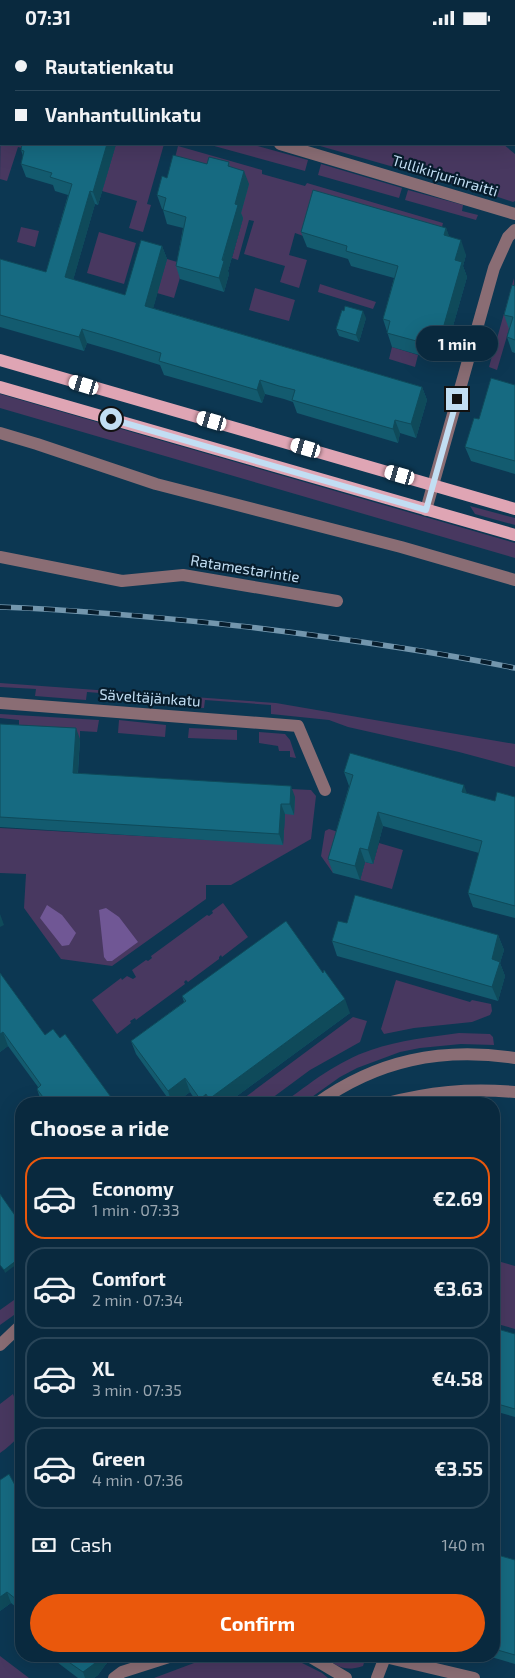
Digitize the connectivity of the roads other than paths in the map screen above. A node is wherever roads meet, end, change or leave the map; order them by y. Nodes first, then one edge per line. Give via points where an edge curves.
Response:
1 (283, 145) edge
2 (515, 214) edge
3 (515, 230) edge
4 (0, 360) edge
5 (0, 387) edge
6 (0, 433) edge
7 (434, 485) junction
8 (515, 509) edge
9 (426, 510) junction
10 (515, 535) edge
11 (0, 557) edge
12 (515, 580) edge
13 (337, 601) dead end
14 (0, 703) edge
15 (325, 790) dead end
16 (515, 1058) edge
17 (515, 1092) edge
18 (325, 1097) edge
19 (412, 1097) edge
20 (15, 1331) edge
21 (15, 1336) edge
22 (2, 1343) edge
23 (153, 1662) edge
24 (319, 1662) edge
25 (382, 1662) edge
26 (405, 1662) edge
27 (114, 1678) edge
28 (346, 1678) edge
29 (377, 1678) edge
30 (474, 1678) edge

1 - 2 street, Tullikirjurinraitti
3 - 7 street via 508,237 494,268
4 - 7 main road
5 - 9 main road
6 - 12 street via 156,484
7 - 8 main road
7 - 9 street
9 - 10 main road
11 - 13 street, Ratamestarintie via 122,581 183,575
14 - 15 street, Säveltäjänkatu via 298,725
16 - 18 street via 443,1055 411,1060 373,1071
17 - 19 street via 461,1090
20 - 22 street
21 - 22 street
23 - 27 street via 122,1672
24 - 28 street
25 - 29 street
26 - 30 street

